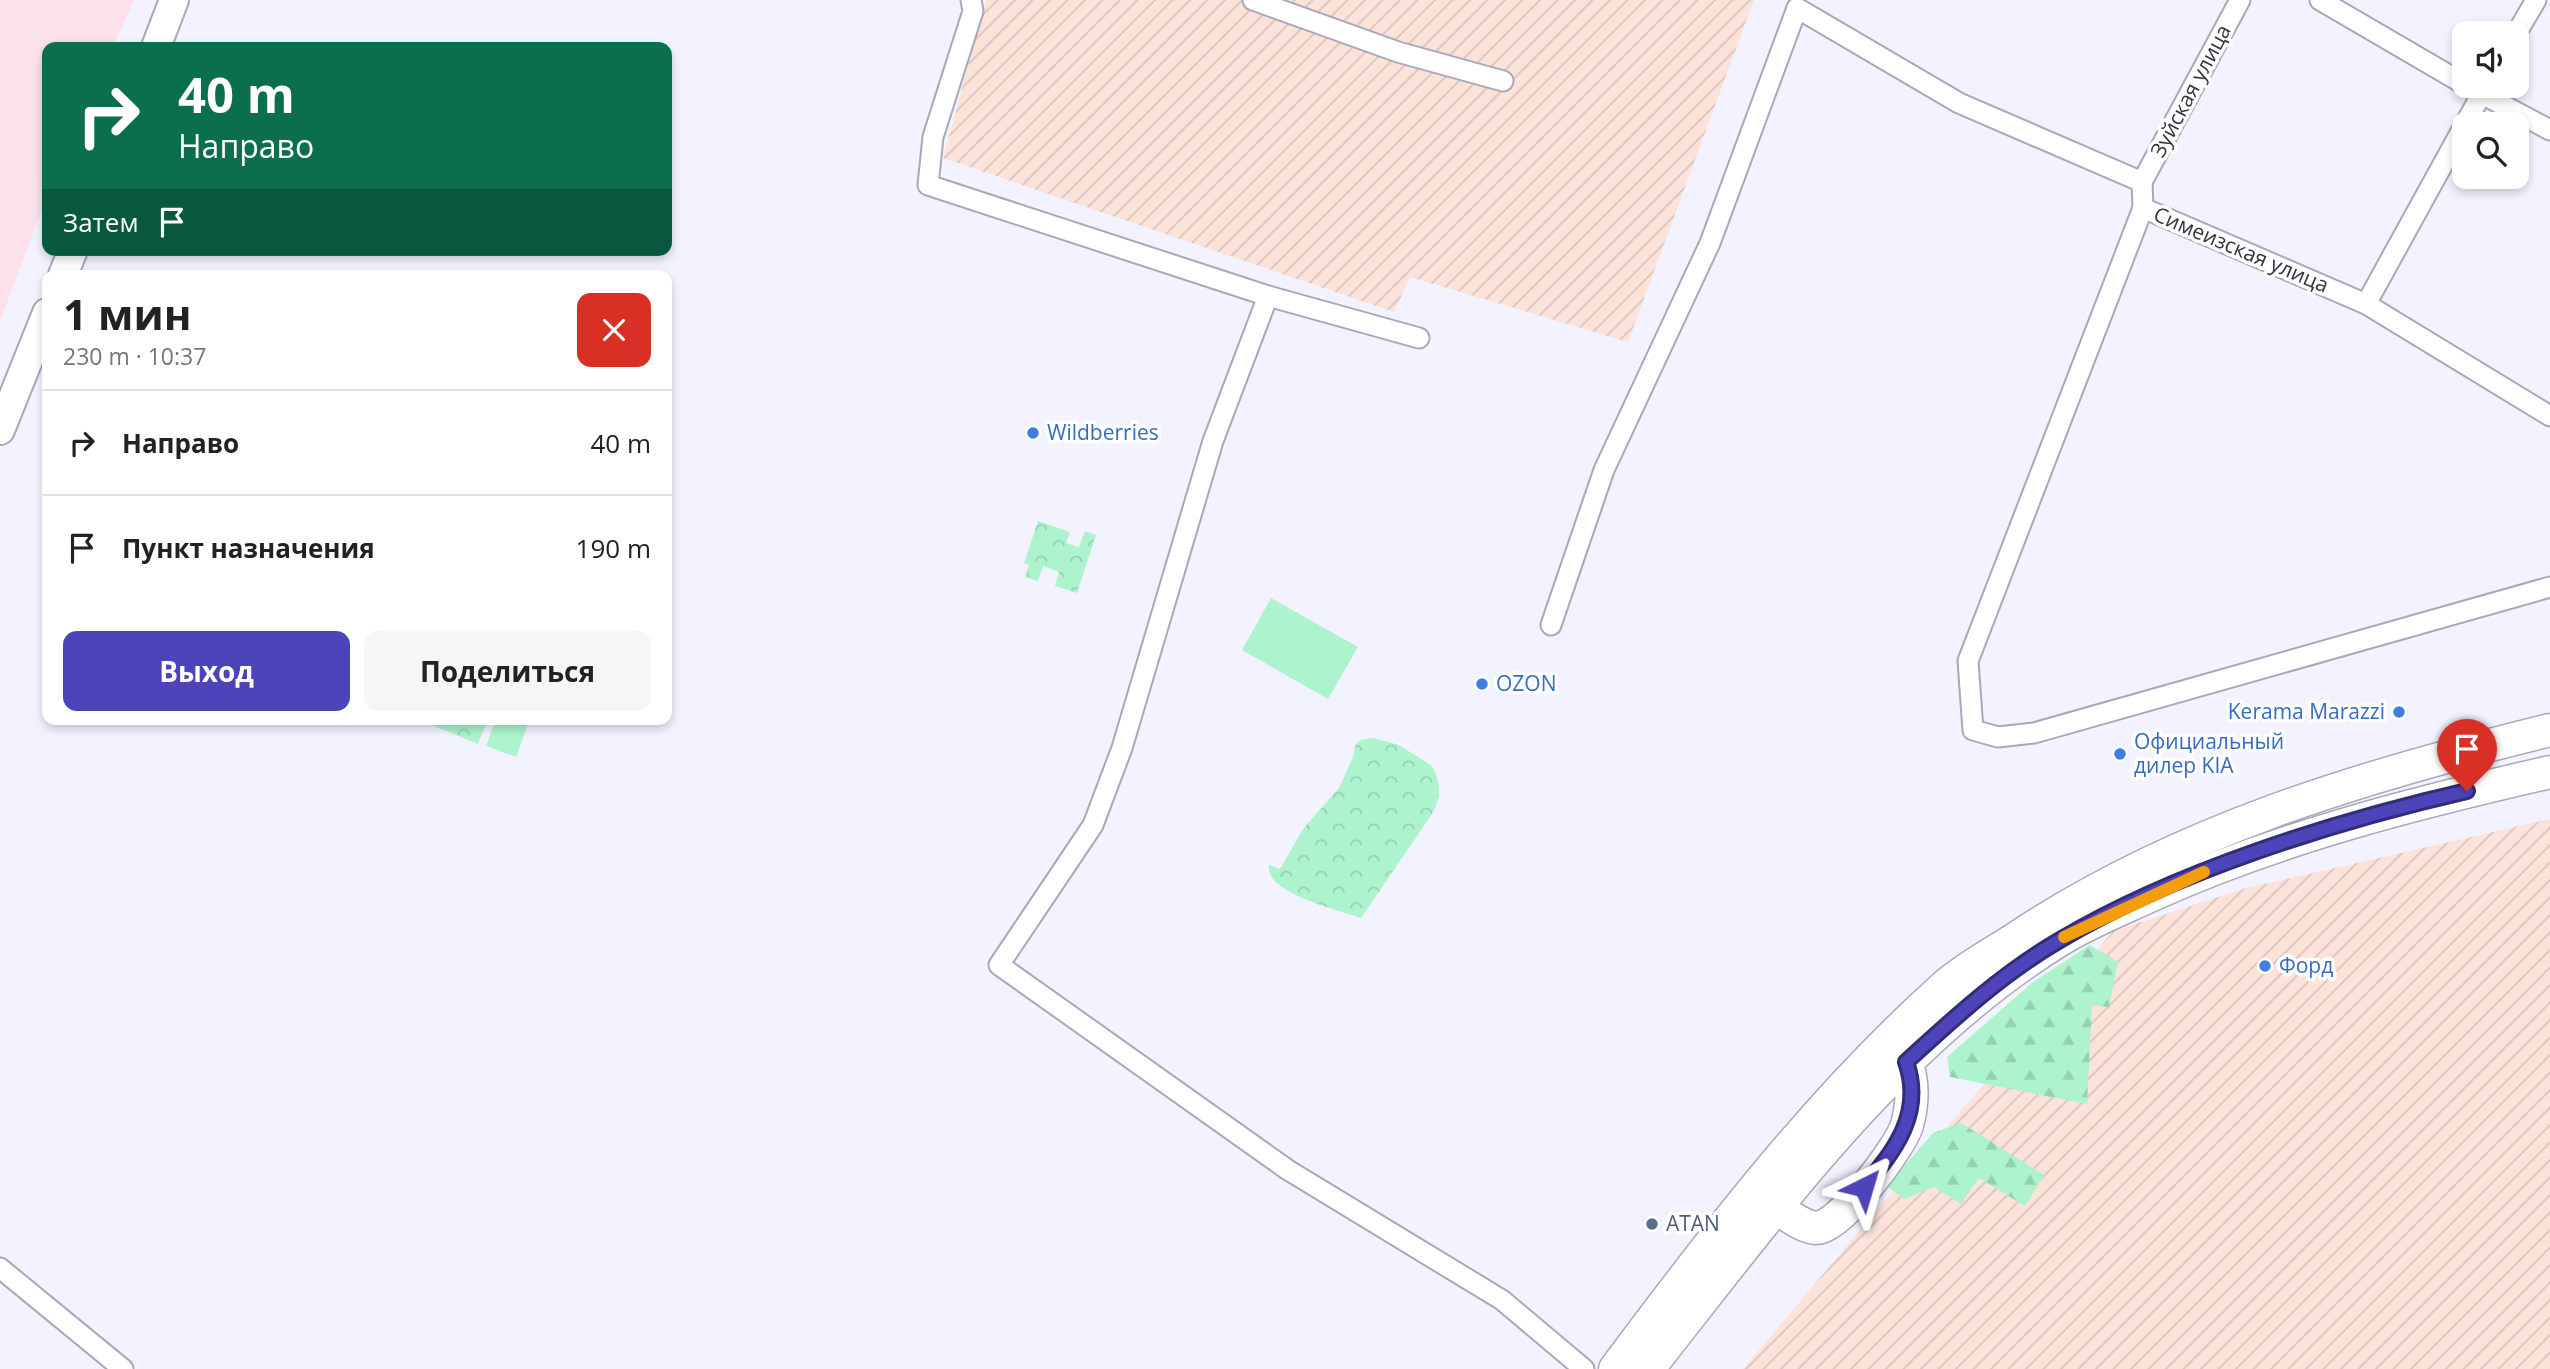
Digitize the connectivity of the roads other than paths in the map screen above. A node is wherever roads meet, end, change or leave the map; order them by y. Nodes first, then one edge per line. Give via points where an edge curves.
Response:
1 (174, 0) edge
2 (971, 0) edge
3 (1253, 0) edge
4 (2240, 0) edge
5 (2320, 0) edge
6 (2536, 0) edge
7 (2524, 21) edge
8 (158, 42) edge
9 (2452, 74) edge
10 (1503, 81) dead end
11 (2494, 98) edge
12 (2550, 130) edge
13 (2452, 149) edge
14 (2142, 182) junction
15 (2143, 208) junction
16 (1268, 296) junction
17 (2367, 304) junction
18 (42, 325) edge
19 (1419, 338) dead end
20 (2550, 416) edge
21 (0, 430) edge
22 (2550, 587) edge
23 (1551, 625) dead end
24 (2550, 730) edge
25 (2550, 772) edge
26 (1906, 1062) junction
27 (1766, 1198) junction
28 (0, 1268) edge
29 (122, 1369) edge
30 (1584, 1369) edge
31 (1615, 1369) edge
32 (1648, 1369) edge

1 - 8 main road
2 - 16 street via 973,11 933,137 928,185
3 - 10 street via 1398,52
4 - 14 street, Зуйская улица
5 - 9 street
6 - 7 street
11 - 12 street
13 - 17 street
14 - 15 street, Симеизская улица
14 - 23 street, Симеизская улица via 1959,103 1797,8 1710,243 1604,470
15 - 17 street, Симеизская улица
15 - 22 street via 1968,661 1973,730 1998,737 2034,733
16 - 19 street
16 - 30 street via 1213,441 1122,748 1093,825 999,965 1288,1170 1502,1300
17 - 20 street, Симеизская улица
18 - 21 main road
24 - 27 main road via 2441,757 2252,817 2071,901 1946,985 1857,1072
25 - 26 main road via 2406,805 2315,834 2215,867 2111,913 2016,969
26 - 27 main road
26 - 27 main road via 1913,1080 1906,1128 1896,1148 1838,1219 1817,1228 1805,1225
27 - 31 main road
27 - 32 main road
28 - 29 street

